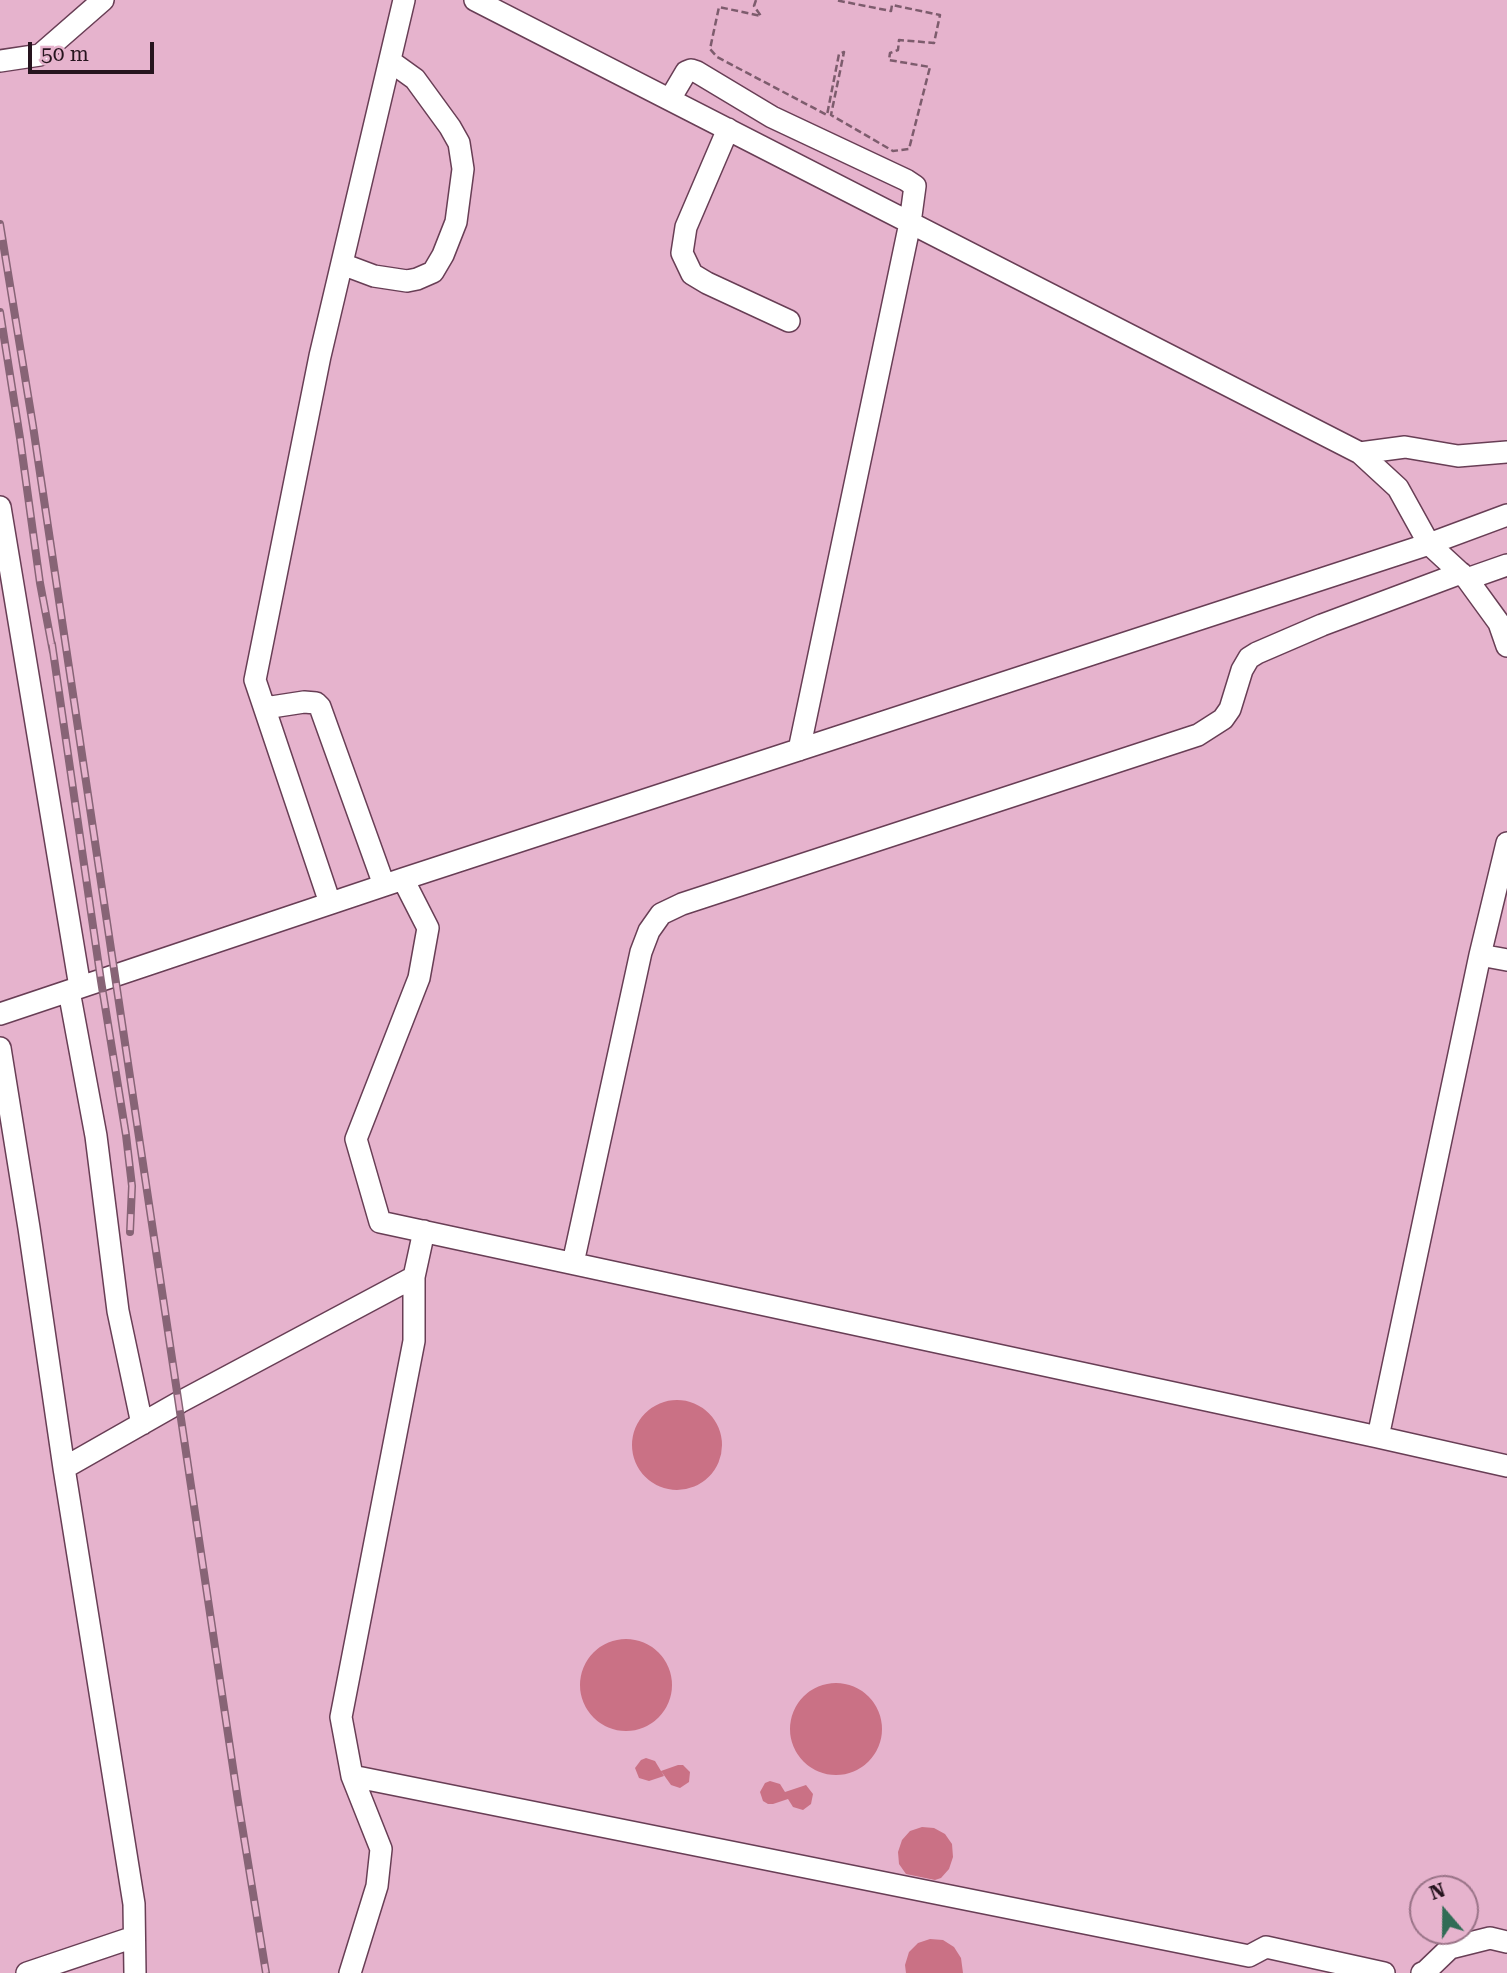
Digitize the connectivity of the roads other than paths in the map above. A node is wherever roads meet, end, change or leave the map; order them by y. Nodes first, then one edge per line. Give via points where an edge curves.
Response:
1 (103, 0) edge
2 (404, 0) edge
3 (475, 0) edge
4 (0, 61) edge
5 (390, 61) junction
6 (670, 99) junction
7 (728, 129) junction
8 (911, 223) junction
9 (342, 264) junction
10 (789, 321) dead end
11 (1507, 452) edge
12 (1360, 453) junction
13 (0, 507) edge
14 (1507, 516) edge
15 (1429, 544) junction
16 (1507, 565) edge
17 (1464, 576) junction
18 (8, 607) edge
19 (1507, 646) edge
20 (265, 708) junction
21 (799, 750) junction
22 (1507, 843) edge
23 (394, 882) junction
24 (330, 903) junction
25 (1480, 955) junction
26 (1507, 960) edge
27 (74, 989) junction
28 (0, 1014) edge
29 (0, 1048) edge
30 (424, 1231) junction
31 (573, 1263) junction
32 (414, 1277) junction
33 (142, 1424) junction
34 (1378, 1437) junction
35 (1507, 1466) edge
36 (64, 1468) junction
37 (352, 1776) junction
38 (134, 1937) junction
39 (1507, 1942) edge
40 (27, 1973) edge
41 (135, 1973) edge
42 (350, 1973) edge
43 (1384, 1973) edge
44 (1422, 1973) edge

1 - 4 lane via 40,55
2 - 5 lane
3 - 6 lane
5 - 9 lane
5 - 9 lane via 415,79 459,144 463,169 456,222 433,272 417,279 374,276
6 - 7 lane
6 - 8 lane via 686,72 697,72 772,117 915,186
7 - 8 lane
7 - 10 lane via 686,227 682,253 692,274
8 - 12 lane
8 - 21 lane
9 - 20 lane via 255,680
11 - 12 lane via 1458,456 1405,447
12 - 15 lane via 1398,488
13 - 18 lane
14 - 15 lane
15 - 17 lane
15 - 21 lane
16 - 17 lane
17 - 19 lane via 1499,623
17 - 31 lane via 1322,625 1257,653 1242,670 1223,719 1198,735 661,914 640,952
18 - 27 lane
20 - 23 lane via 304,702 320,707
20 - 24 lane
21 - 23 lane
22 - 25 lane
23 - 24 lane
23 - 30 lane via 428,928 419,978 356,1139 380,1222
24 - 27 lane
25 - 26 lane
25 - 34 lane
27 - 28 lane
27 - 33 lane via 118,1311
29 - 36 lane
30 - 31 lane
30 - 32 lane
31 - 34 lane
32 - 33 lane
32 - 37 lane via 414,1341 341,1717
33 - 36 lane
34 - 35 lane
36 - 38 lane via 134,1904
37 - 42 lane via 381,1849 377,1886
37 - 43 lane via 1249,1956 1266,1947
38 - 40 lane
38 - 41 lane
39 - 44 lane via 1490,1938 1450,1948

